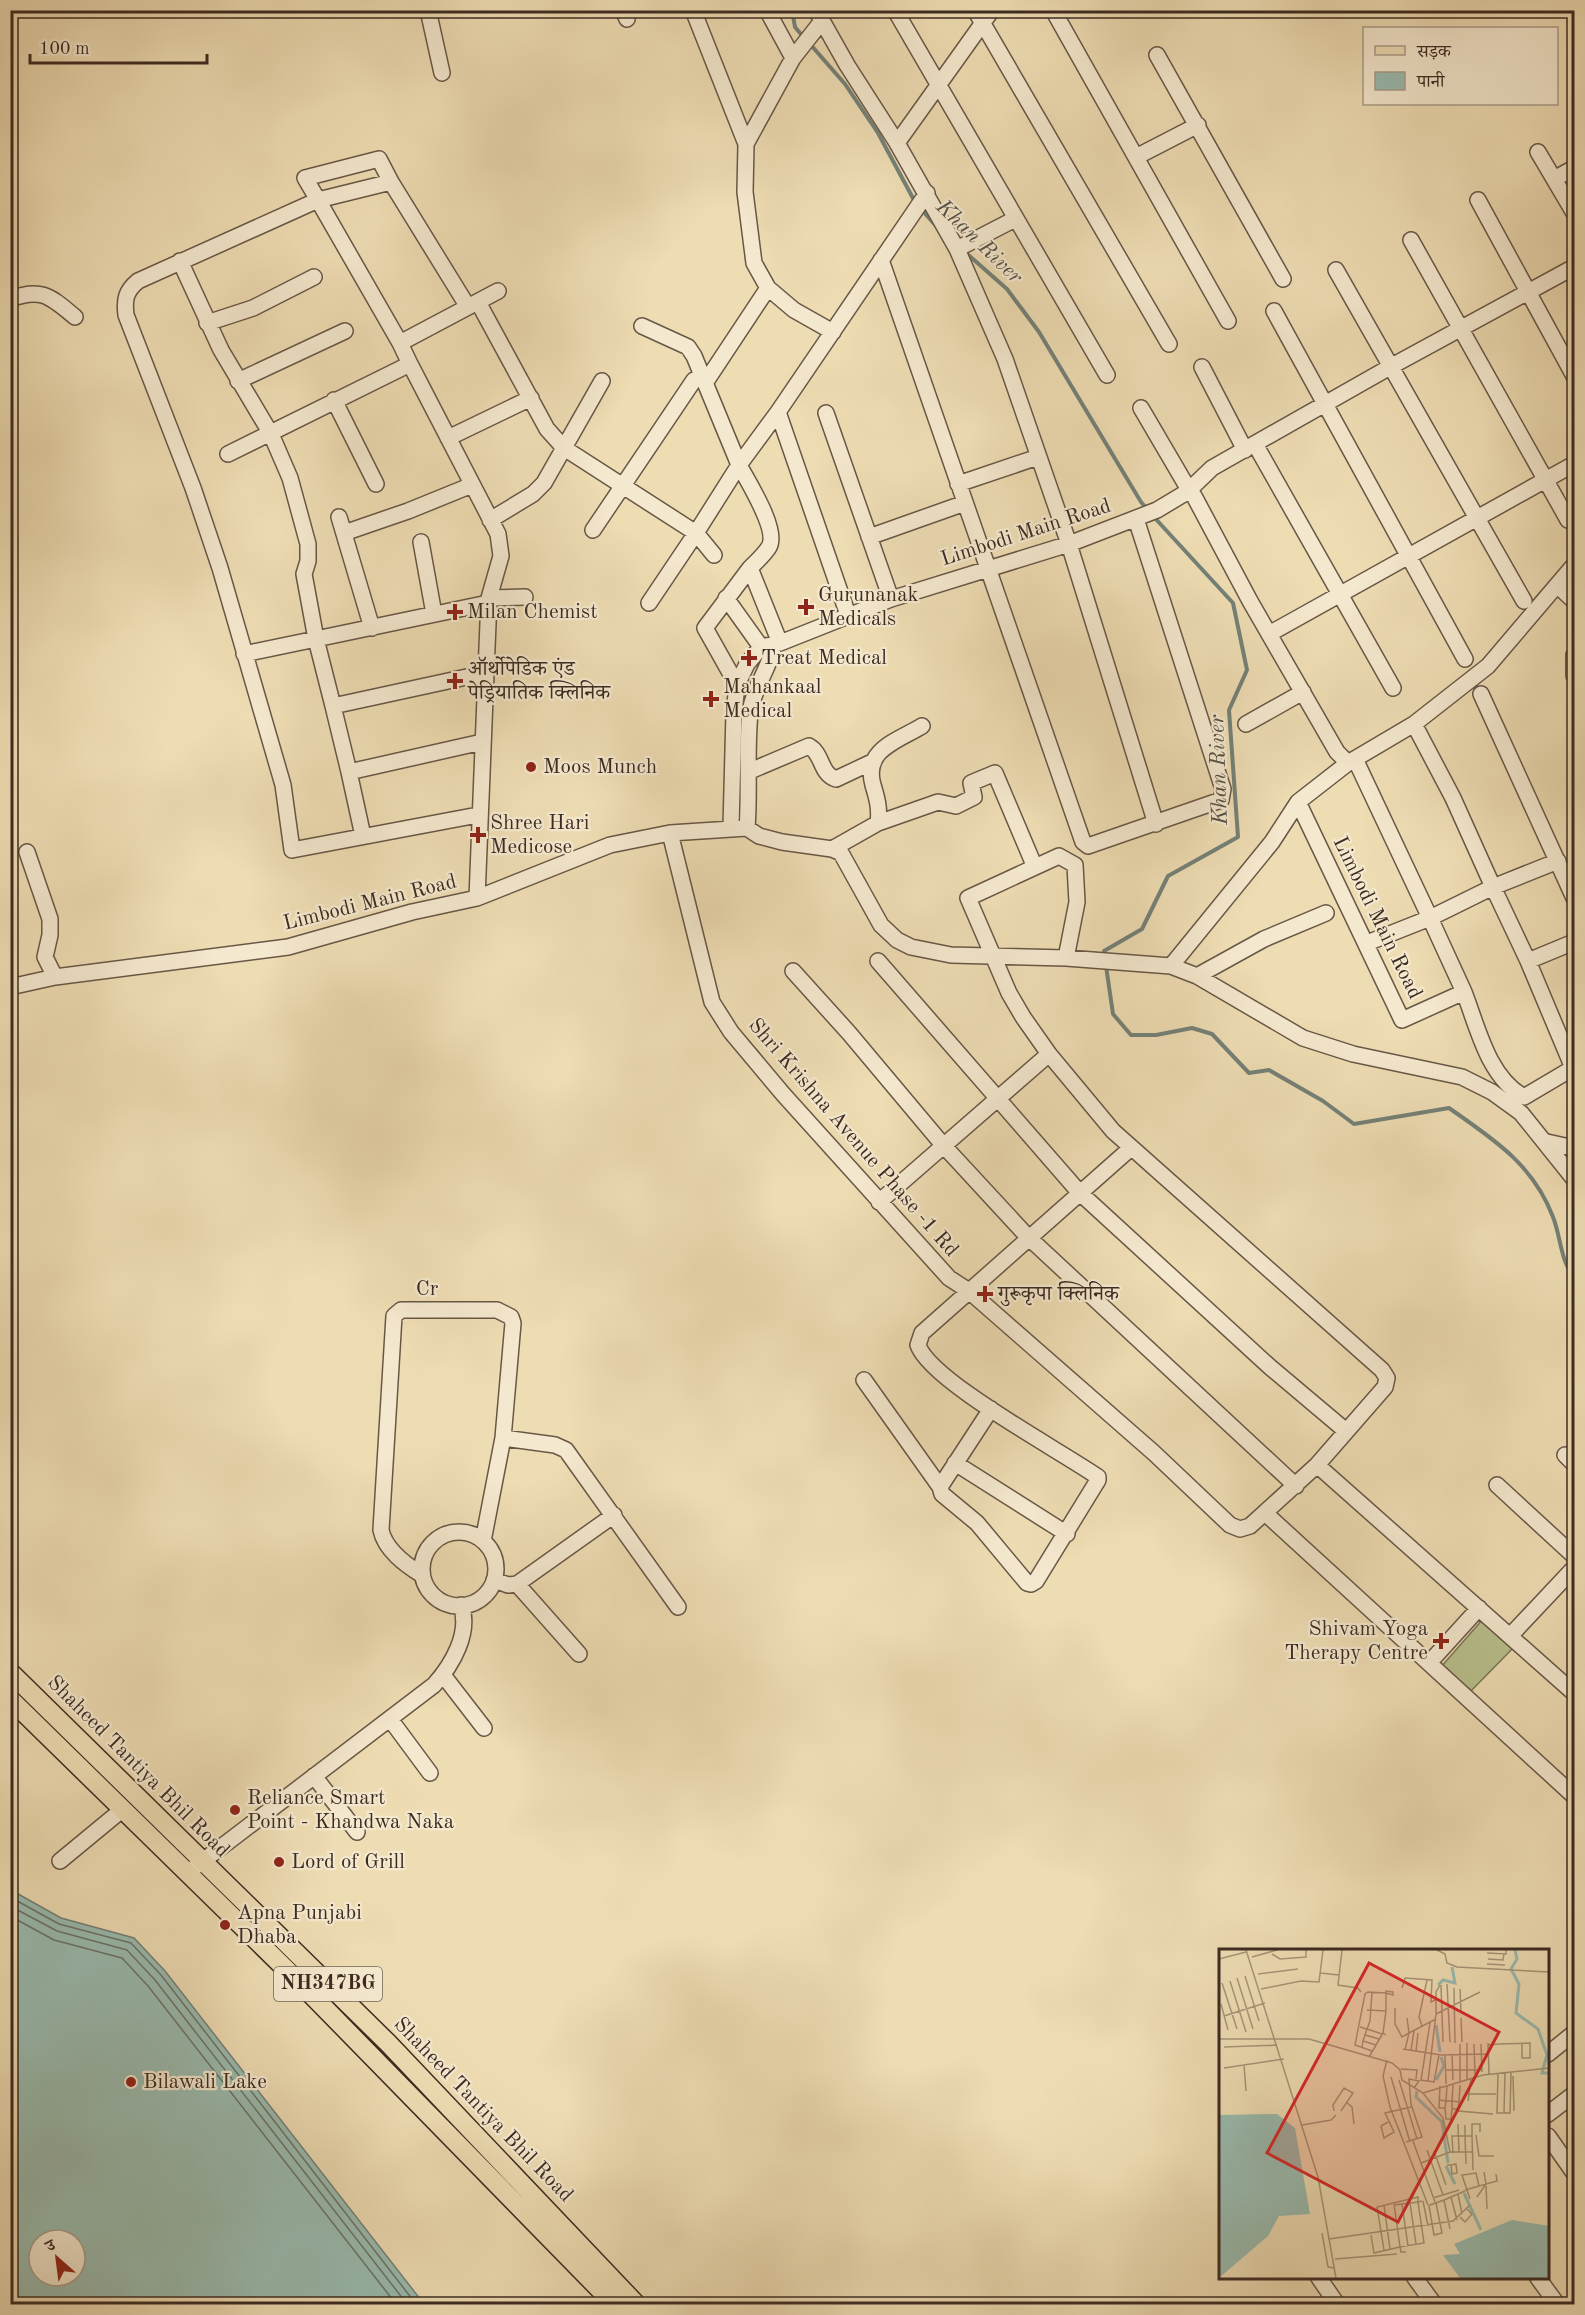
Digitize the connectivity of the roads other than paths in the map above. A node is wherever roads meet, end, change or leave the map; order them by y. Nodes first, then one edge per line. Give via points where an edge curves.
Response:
1 (428, 10) edge
2 (693, 10) edge
3 (767, 10) edge
4 (896, 10) edge
5 (1053, 10) edge
6 (983, 15) edge
7 (819, 16) edge
8 (802, 46) junction
9 (1157, 56) dead end
10 (442, 73) dead end
11 (938, 84) junction
12 (1198, 125) junction
13 (897, 142) junction
14 (746, 144) junction
15 (1538, 152) dead end
16 (1136, 157) junction
17 (1575, 168) edge
18 (1554, 179) junction
19 (391, 182) junction
20 (927, 194) junction
21 (318, 200) junction
22 (1478, 200) dead end
23 (1575, 213) edge
24 (1015, 219) junction
25 (1411, 240) dead end
26 (957, 249) junction
27 (881, 260) junction
28 (180, 261) junction
29 (1575, 267) edge
30 (1336, 270) dead end
31 (314, 277) dead end
32 (1283, 279) dead end
33 (768, 288) junction
34 (498, 291) dead end
35 (1529, 292) junction
36 (10, 299) edge
37 (473, 304) junction
38 (1274, 311) dead end
39 (75, 317) dead end
40 (1228, 321) dead end
41 (207, 323) junction
42 (642, 326) dead end
43 (1461, 329) junction
44 (345, 331) dead end
45 (833, 332) junction
46 (400, 343) junction
47 (1169, 344) dead end
48 (410, 364) junction
49 (1202, 367) dead end
50 (1390, 367) junction
51 (1107, 375) dead end
52 (1575, 376) edge
53 (238, 381) junction
54 (602, 381) dead end
55 (700, 382) junction
56 (531, 398) junction
57 (334, 400) junction
58 (1325, 404) junction
59 (1141, 408) dead end
60 (778, 412) junction
61 (826, 413) dead end
62 (271, 434) junction
63 (448, 438) junction
64 (1250, 447) junction
65 (564, 448) junction
66 (228, 454) dead end
67 (1038, 457) junction
68 (1575, 464) edge
69 (739, 465) junction
70 (1546, 481) junction
71 (376, 484) dead end
72 (958, 484) junction
73 (472, 485) junction
74 (623, 486) junction
75 (1188, 491) junction
76 (965, 503) junction
77 (339, 517) dead end
78 (1138, 519) junction
79 (1477, 519) junction
80 (490, 520) junction
81 (1568, 520) dead end
82 (593, 530) dead end
83 (344, 533) junction
84 (696, 533) junction
85 (869, 537) junction
86 (421, 542) dead end
87 (1069, 544) junction
88 (714, 555) dead end
89 (1409, 558) junction
90 (1575, 565) edge
91 (750, 568) junction
92 (990, 569) junction
93 (1557, 585) junction
94 (525, 597) dead end
95 (1340, 597) junction
96 (726, 598) junction
97 (891, 599) junction
98 (489, 600) junction
99 (1524, 601) dead end
100 (1575, 601) edge
101 (649, 603) dead end
102 (434, 614) junction
103 (848, 615) junction
104 (372, 628) junction
105 (1269, 634) junction
106 (316, 639) junction
107 (772, 645) junction
108 (244, 654) junction
109 (1575, 655) edge
110 (1466, 659) dead end
111 (485, 673) junction
112 (1575, 676) edge
113 (737, 685) junction
114 (1393, 688) dead end
115 (1303, 692) junction
116 (1481, 694) dead end
117 (333, 706) junction
118 (1246, 724) dead end
119 (1414, 724) junction
120 (922, 726) dead end
121 (482, 742) junction
122 (1346, 759) junction
123 (870, 763) junction
124 (750, 771) junction
125 (349, 772) junction
126 (1298, 802) junction
127 (478, 815) junction
128 (878, 823) junction
129 (1156, 824) junction
130 (731, 827) junction
131 (747, 828) junction
132 (670, 833) junction
133 (363, 836) junction
134 (832, 849) junction
135 (27, 852) dead end
136 (1558, 861) junction
137 (1034, 865) junction
138 (1493, 887) junction
139 (477, 898) junction
140 (1575, 898) edge
141 (1326, 913) dead end
142 (1430, 918) junction
143 (1575, 942) edge
144 (1367, 943) junction
145 (991, 955) junction
146 (1066, 958) junction
147 (878, 961) dead end
148 (1528, 962) junction
149 (1171, 966) junction
150 (793, 971) dead end
151 (1197, 976) junction
152 (55, 977) junction
153 (10, 987) edge
154 (1464, 992) junction
155 (1049, 1054) junction
156 (1574, 1067) edge
157 (998, 1101) junction
158 (1547, 1142) junction
159 (943, 1145) junction
160 (1131, 1148) junction
161 (1575, 1148) edge
162 (1575, 1179) edge
163 (1079, 1192) junction
164 (879, 1202) junction
165 (1028, 1237) junction
166 (969, 1291) junction
167 (864, 1380) dead end
168 (991, 1409) junction
169 (1346, 1431) junction
170 (502, 1438) junction
171 (955, 1463) junction
172 (1317, 1465) junction
173 (1497, 1485) dead end
174 (1296, 1486) junction
175 (940, 1487) junction
176 (1265, 1514) junction
177 (614, 1515) junction
178 (1067, 1533) junction
179 (483, 1541) junction
180 (1575, 1557) edge
181 (1575, 1568) edge
182 (422, 1575) junction
183 (494, 1580) junction
184 (517, 1584) junction
185 (461, 1605) junction
186 (678, 1607) dead end
187 (1479, 1608) junction
188 (1510, 1636) junction
189 (579, 1654) dead end
190 (1429, 1663) junction
191 (10, 1672) edge
192 (443, 1675) junction
193 (1572, 1685) edge
194 (10, 1699) edge
195 (390, 1719) junction
196 (484, 1728) dead end
197 (429, 1773) dead end
198 (314, 1776) junction
199 (1575, 1796) edge
200 (123, 1809) junction
201 (357, 1832) dead end
202 (60, 1861) dead end
203 (195, 1867) junction
204 (1575, 2033) edge
205 (1549, 2053) edge
206 (1575, 2094) edge
207 (1549, 2113) edge
208 (1549, 2137) edge
209 (1575, 2174) edge
210 (1320, 2279) edge
211 (1416, 2279) edge
212 (1539, 2279) edge
213 (614, 2304) edge
214 (636, 2304) edge
215 (1337, 2304) edge
216 (1434, 2304) edge
217 (1557, 2304) edge

1 - 10 street
2 - 14 street
3 - 8 street
4 - 11 street
5 - 16 street
6 - 11 street
6 - 47 street
7 - 8 street
7 - 13 street
8 - 14 street
9 - 12 street
11 - 13 street
11 - 24 street
12 - 16 street
12 - 32 street
13 - 20 street
14 - 33 street via 744,163 754,263
15 - 18 street
16 - 40 street
17 - 18 street
18 - 23 street
19 - 21 street
19 - 21 street via 378,159 305,178
19 - 37 street
20 - 26 street
20 - 27 street
21 - 28 street
21 - 46 street
22 - 35 street
24 - 26 street
24 - 51 street
25 - 43 street
26 - 67 street via 1005,359
27 - 45 street
27 - 72 street
28 - 41 street
28 - 108 street via 129,289 124,301 126,315 193,488
29 - 35 street, Limbodi Main Road
30 - 50 street
31 - 41 street via 253,308
33 - 45 street via 794,310
33 - 55 street
34 - 37 street
35 - 43 street, Limbodi Main Road
35 - 52 street
36 - 39 street via 25,293 42,293
37 - 46 street
37 - 56 street
38 - 58 street
41 - 53 street
42 - 55 street via 688,347
43 - 50 street, Limbodi Main Road
43 - 70 street
44 - 53 street
45 - 60 street
46 - 48 street
48 - 57 street
48 - 63 street
49 - 64 street
50 - 58 street, Limbodi Main Road
50 - 79 street
53 - 62 street
54 - 65 street
55 - 69 street
55 - 74 street
56 - 63 street
56 - 65 street via 547,429
57 - 62 street
57 - 71 street
58 - 64 street, Limbodi Main Road
58 - 89 street
59 - 75 street
60 - 69 street
60 - 103 street
61 - 85 street
62 - 66 street
62 - 106 street via 290,478 308,544 304,574
63 - 73 street
64 - 75 street, Limbodi Main Road via 1212,468
64 - 95 street
65 - 74 street
65 - 80 street via 533,494
67 - 72 street
67 - 87 street
68 - 70 street
69 - 84 street
69 - 91 street via 772,534 770,546
70 - 79 street
70 - 81 street
72 - 76 street
73 - 80 street
73 - 83 street
74 - 82 street
74 - 84 street
75 - 78 street, Limbodi Main Road
75 - 105 street
76 - 85 street
76 - 92 street
77 - 83 street
78 - 87 street, Limbodi Main Road
78 - 129 street via 1223,789 1221,801
79 - 89 street
79 - 99 street
80 - 98 street via 498,534 501,556
83 - 104 street
84 - 88 street
84 - 101 street
85 - 97 street
86 - 102 street
87 - 92 street, Limbodi Main Road
87 - 129 street
89 - 95 street
89 - 110 street
90 - 93 street
91 - 96 street
91 - 107 street
92 - 97 street, Limbodi Main Road
92 - 129 street via 1083,842 1088,846
93 - 100 street
93 - 119 street via 1488,666
94 - 98 street
95 - 105 street
95 - 114 street
96 - 107 street
96 - 113 street via 705,628
97 - 103 street, Limbodi Main Road
98 - 102 street
98 - 111 street
102 - 104 street
103 - 107 street, Limbodi Main Road
104 - 106 street
105 - 115 street
106 - 108 street
106 - 117 street
107 - 113 street via 747,664
107 - 124 street via 772,659 754,691
108 - 133 street via 283,785 292,850
109 - 112 street
111 - 117 street
111 - 121 street
113 - 130 street
115 - 118 street
115 - 122 street
116 - 136 street
117 - 125 street
119 - 122 street
119 - 138 street
120 - 123 street via 883,749
121 - 125 street
121 - 127 street
122 - 126 street
122 - 142 street
123 - 124 street via 836,779 826,773 814,749 808,746
123 - 128 street via 879,806
124 - 131 street
125 - 133 street
126 - 144 street, Limbodi Main Road
126 - 149 street via 1272,842
127 - 133 street
127 - 139 street
128 - 134 street
128 - 137 street via 938,802 956,806 974,797 971,783 995,773
130 - 131 street, Limbodi Main Road
130 - 132 street, Limbodi Main Road
131 - 134 street via 782,842
132 - 139 street, Limbodi Main Road via 610,845
132 - 164 street, Shri Krishna Avenue Phase -1 Rd via 712,1002 731,1032 776,1086
134 - 145 street via 841,853 881,925 897,940 924,951
135 - 152 street via 50,920 45,957
136 - 138 street
136 - 140 street
137 - 145 street via 968,898
137 - 146 street via 1059,856 1075,865 1077,902
138 - 142 street
138 - 148 street
139 - 152 street, Limbodi Main Road via 288,947
141 - 151 street via 1264,939
142 - 144 street
142 - 154 street
143 - 148 street
144 - 154 street, Limbodi Main Road via 1402,1020
145 - 146 street
145 - 155 street via 1018,1009
146 - 149 street
147 - 157 street
148 - 156 street
149 - 151 street
150 - 159 street
151 - 158 street via 1303,1038 1353,1054 1462,1077 1521,1113
152 - 153 street, Limbodi Main Road
154 - 156 street via 1494,1068 1510,1089 1524,1097
155 - 157 street
155 - 160 street
157 - 159 street
157 - 163 street
158 - 161 street
158 - 162 street
159 - 164 street
159 - 165 street
160 - 163 street
160 - 169 street, Shri Krishna Avenue Phase -1 Rd via 1382,1370 1387,1378 1385,1387
163 - 165 street
163 - 169 street via 1270,1367
164 - 166 street, Shri Krishna Avenue Phase -1 Rd via 932,1263
165 - 166 street
165 - 174 street
166 - 168 street via 922,1333 918,1345 931,1365
166 - 176 street, Shri Krishna Avenue Phase -1 Rd via 1230,1525 1240,1529 1250,1526
167 - 175 street
168 - 171 street
168 - 178 street via 1098,1477
169 - 172 street, Shri Krishna Avenue Phase -1 Rd
170 - 177 street via 566,1450
170 - 179 street, Cr
170 - 182 street, Cr via 511,1317 497,1310 397,1312 381,1530 383,1542
171 - 175 street
171 - 178 street
172 - 174 street, Shri Krishna Avenue Phase -1 Rd
172 - 187 street
173 - 180 street
174 - 176 street, Shri Krishna Avenue Phase -1 Rd
175 - 178 street via 942,1494 977,1523 1027,1583 1036,1581
176 - 190 street
177 - 184 street
177 - 186 street
179 - 182 street via 460,1532 437,1539 423,1559
179 - 183 street via 495,1562
181 - 188 street
182 - 185 street via 436,1598
183 - 184 street
183 - 185 street via 485,1595
184 - 189 street
185 - 192 street via 464,1628
187 - 188 street
187 - 190 street
188 - 193 street
190 - 199 street
191 - 203 main road, Shaheed Tantiya Bhil Road / NH347BG
192 - 195 street
192 - 196 street
194 - 200 main road, Shaheed Tantiya Bhil Road / NH347BG
195 - 197 street
195 - 198 street
198 - 201 street
198 - 203 street
200 - 202 street
200 - 203 main road, Shaheed Tantiya Bhil Road / NH347BG
203 - 213 main road, Shaheed Tantiya Bhil Road / NH347BG via 317,2001
203 - 214 main road, Shaheed Tantiya Bhil Road / NH347BG via 388,2043
204 - 205 street
206 - 207 street
208 - 209 street
210 - 215 street
211 - 216 street
212 - 217 street

